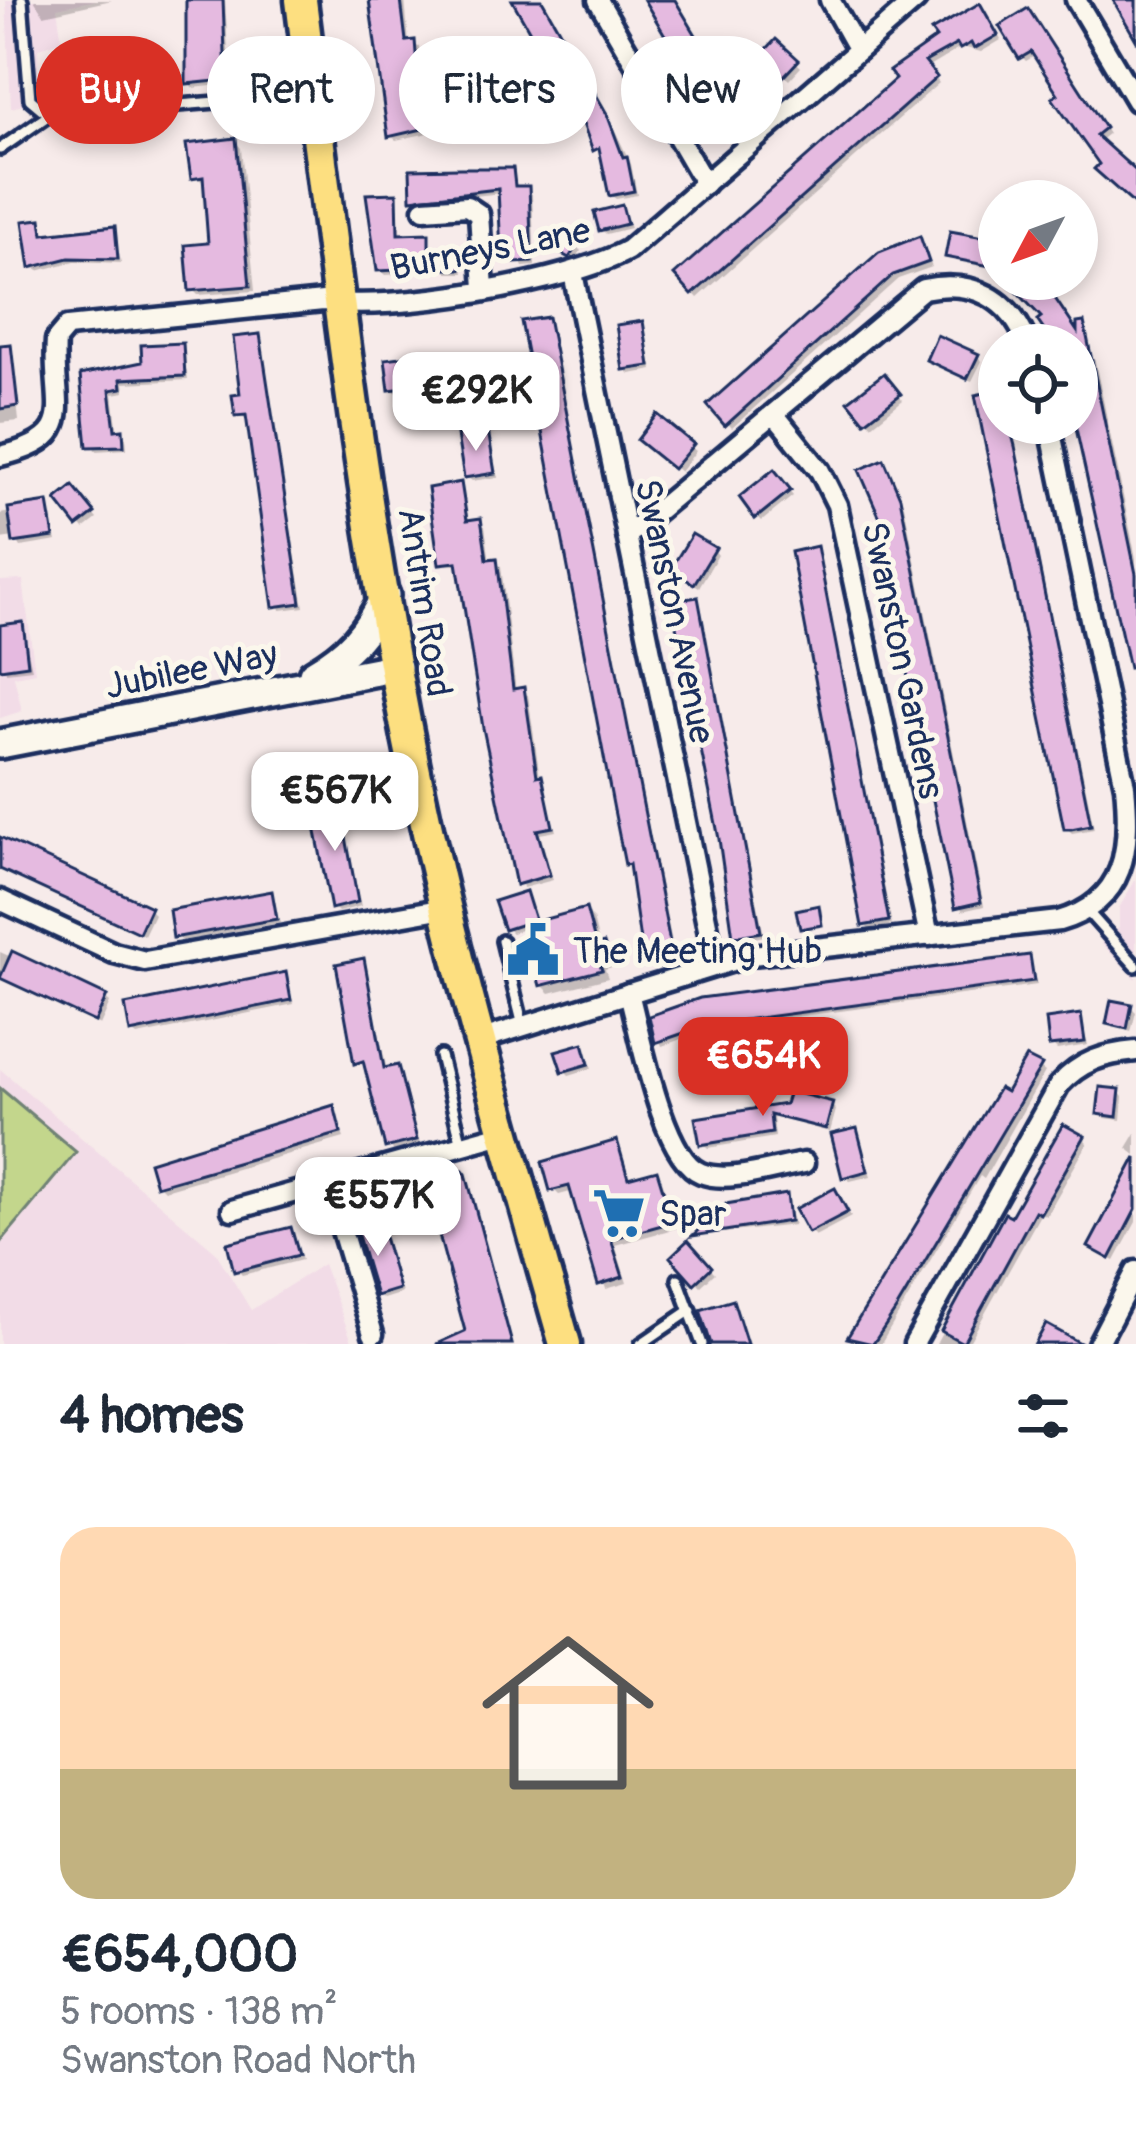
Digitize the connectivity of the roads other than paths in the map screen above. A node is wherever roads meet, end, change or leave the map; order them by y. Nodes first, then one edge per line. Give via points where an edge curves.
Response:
1 (22, 0) edge
2 (302, 0) edge
3 (598, 0) edge
4 (830, 0) edge
5 (916, 0) edge
6 (1076, 0) edge
7 (306, 36) edge
8 (858, 50) junction
9 (1136, 101) edge
10 (36, 103) edge
11 (36, 125) edge
12 (319, 144) edge
13 (0, 149) edge
14 (705, 184) junction
15 (424, 209) dead end
16 (573, 273) junction
17 (484, 288) junction
18 (340, 304) junction
19 (1018, 324) edge
20 (775, 415) junction
21 (1053, 444) edge
22 (0, 456) edge
23 (627, 536) junction
24 (385, 595) junction
25 (397, 668) junction
26 (294, 686) junction
27 (0, 744) edge
28 (0, 900) edge
29 (445, 908) junction
30 (1088, 912) junction
31 (929, 937) junction
32 (502, 941) dead end
33 (715, 963) junction
34 (1136, 965) edge
35 (629, 993) junction
36 (524, 1026) junction
37 (479, 1040) junction
38 (1136, 1051) edge
39 (440, 1056) dead end
40 (506, 1133) junction
41 (462, 1145) junction
42 (804, 1163) dead end
43 (328, 1184) junction
44 (232, 1210) dead end
45 (1136, 1271) edge
46 (678, 1279) dead end
47 (691, 1310) junction
48 (373, 1334) dead end
49 (565, 1344) edge
50 (641, 1344) edge
51 (702, 1344) edge
52 (914, 1344) edge
53 (1098, 1344) edge

1 - 10 lane
2 - 7 main road, Antrim Road
3 - 14 street
4 - 8 street
5 - 8 street, Burneys Lane
6 - 9 street
8 - 14 street, Burneys Lane
11 - 13 lane
12 - 18 main road, Antrim Road
14 - 16 street, Burneys Lane via 628,250
15 - 17 street via 467,206 478,214
16 - 17 street, Burneys Lane
16 - 23 street, Swanston Avenue
17 - 18 street, Burneys Lane
18 - 22 street, Burneys Lane via 67,327 56,340 59,417 52,435
18 - 24 main road, Antrim Road
19 - 20 street via 976,287 923,289
20 - 23 street
20 - 31 street, Swanston Gardens via 837,505
21 - 30 street via 1131,842
23 - 33 street, Swanston Avenue
24 - 25 main road, Antrim Road
24 - 26 street via 345,656
25 - 26 street, Jubilee Way
25 - 29 main road, Antrim Road
26 - 27 street, Jubilee Way
28 - 29 street via 145,961
29 - 37 main road, Antrim Road
30 - 31 street
30 - 34 lane
31 - 33 street
32 - 36 lane
33 - 35 street
35 - 36 street
35 - 42 street via 677,1154 701,1173 721,1175
36 - 37 street
37 - 40 main road, Antrim Road
38 - 52 street via 1077,1066 1059,1085
39 - 41 lane
40 - 41 street
40 - 49 main road, Antrim Road
41 - 43 street
43 - 44 street
43 - 48 street
45 - 53 street
46 - 47 lane
47 - 50 lane
47 - 51 lane

